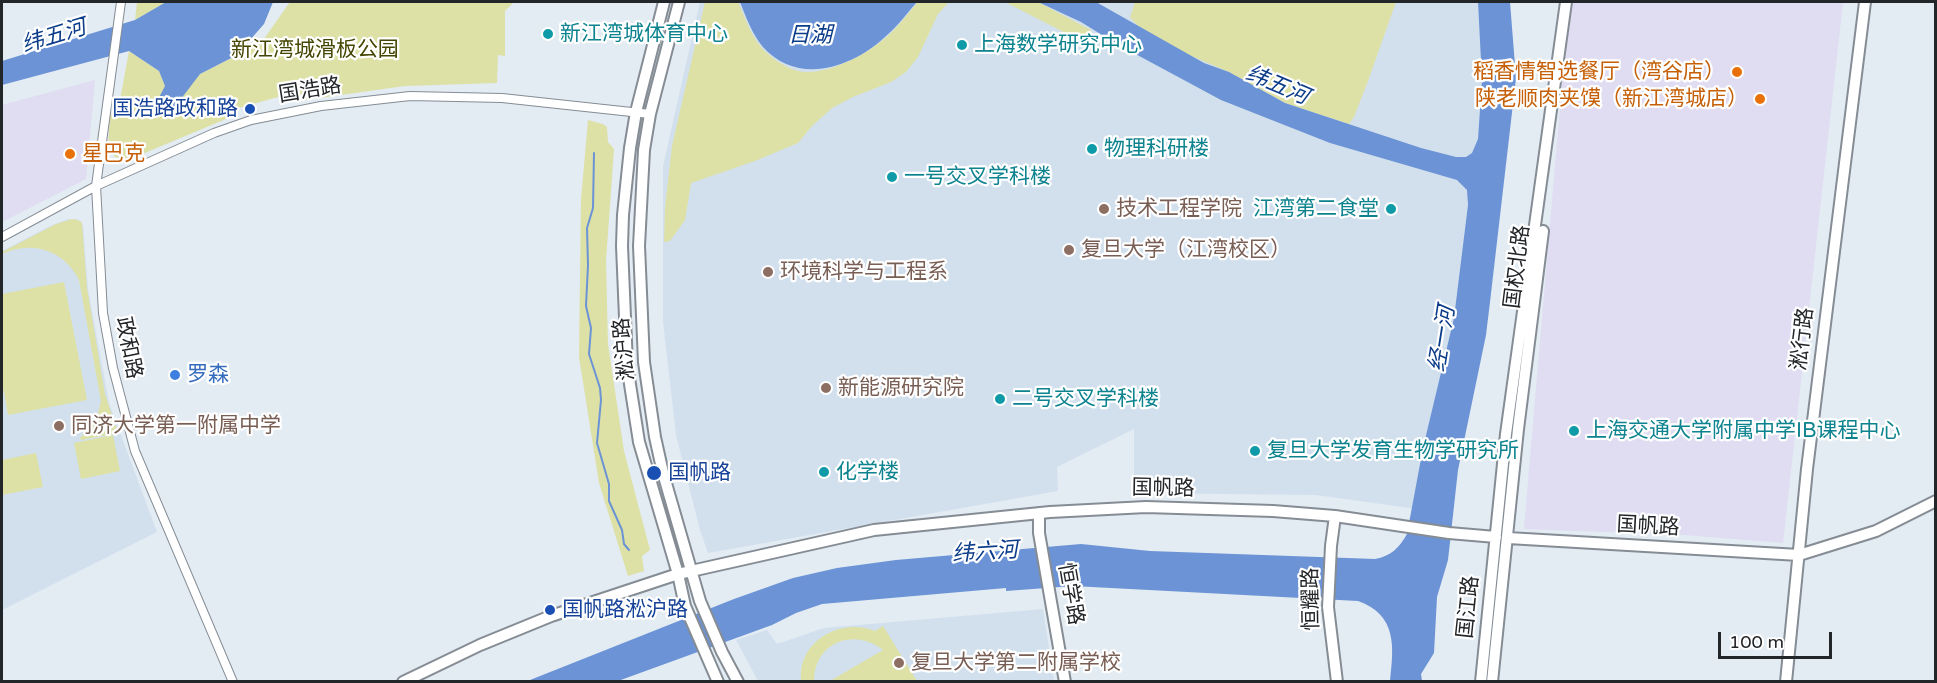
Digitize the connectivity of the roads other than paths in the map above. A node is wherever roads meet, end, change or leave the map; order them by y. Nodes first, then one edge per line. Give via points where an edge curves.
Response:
1 (121, 2) edge
2 (664, 2) edge
3 (679, 2) edge
4 (1566, 2) edge
5 (1571, 2) edge
6 (1865, 2) edge
7 (636, 112) junction
8 (650, 114) junction
9 (96, 186) junction
10 (2, 237) edge
11 (1935, 501) edge
12 (1039, 513) junction
13 (1335, 516) junction
14 (1496, 537) junction
15 (1508, 538) junction
16 (1798, 555) junction
17 (692, 570) junction
18 (678, 574) junction
19 (233, 681) edge
20 (404, 681) edge
21 (718, 681) edge
22 (738, 681) edge
23 (1065, 681) edge
24 (1337, 681) edge
25 (1481, 681) edge
26 (1492, 681) edge
27 (1786, 681) edge

1 - 9 street, 政和路
2 - 7 main road, 淞沪路
3 - 8 main road, 淞沪路
4 - 14 main road, 国权北路 via 1506,434
5 - 15 main road, 国权北路
6 - 16 main road, 淞行路
7 - 8 street, 国浩路
7 - 9 street, 国浩路 via 514,99 421,96 321,106 251,120 214,133
7 - 18 main road, 淞沪路 via 623,214 627,365 639,442
8 - 17 main road, 淞沪路 via 639,215 644,362 663,473
9 - 10 street, 国浩路
9 - 19 street, 政和路 via 103,313 126,420 135,451
11 - 16 main road, 国帆路 via 1876,531
12 - 13 main road, 国帆路 via 1146,507
12 - 17 main road, 国帆路 via 874,530
12 - 23 main road, 恒学路
13 - 14 main road, 国帆路
13 - 24 main road, 恒耀路 via 1328,607
14 - 15 street, 国帆路
14 - 25 main road, 国江路
15 - 16 main road, 国帆路
15 - 26 main road, 国江路
16 - 27 main road, 淞行路
17 - 18 main road, 国帆路
17 - 22 main road, 淞沪路 via 700,601
18 - 20 main road, 国帆路 via 550,616
18 - 21 main road, 淞沪路 via 685,606

